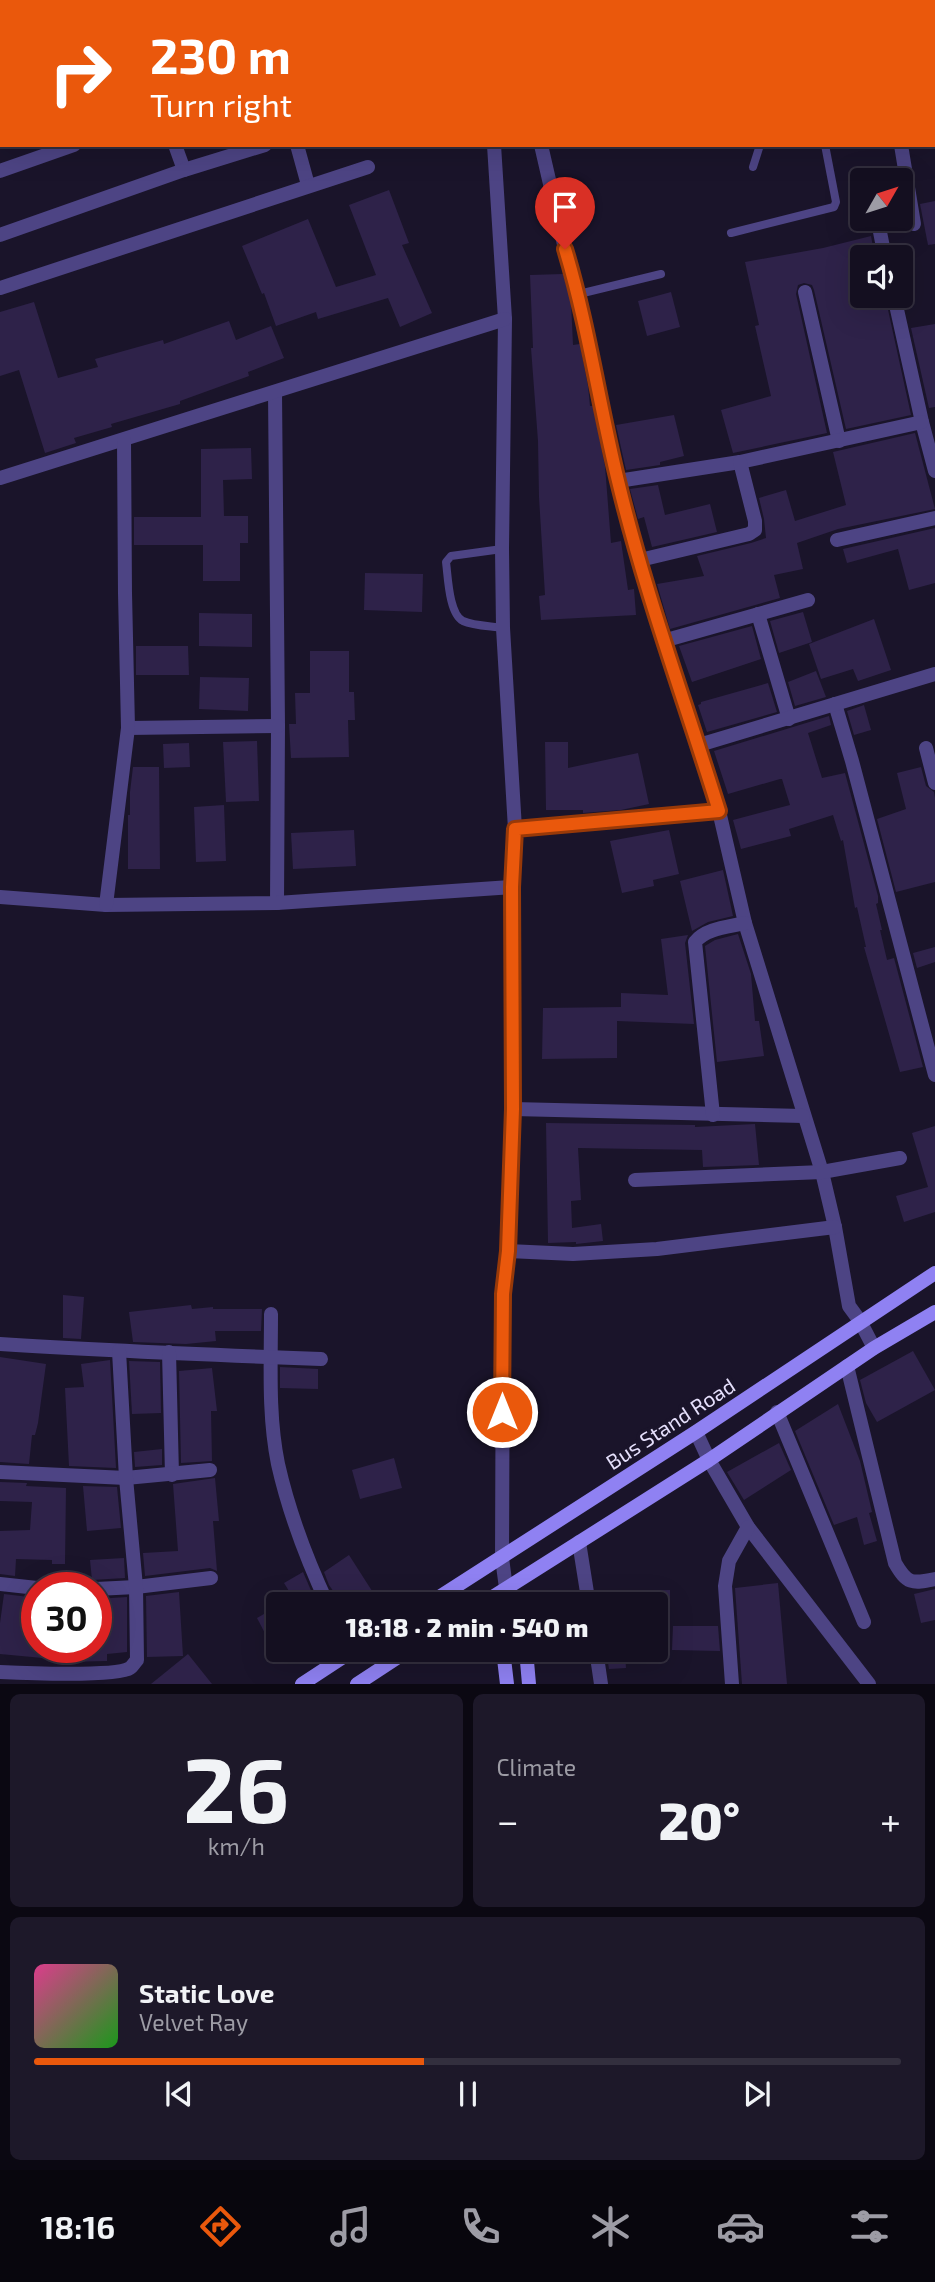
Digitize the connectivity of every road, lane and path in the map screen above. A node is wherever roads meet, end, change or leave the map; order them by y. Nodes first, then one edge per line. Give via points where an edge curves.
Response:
1 (68, 147) edge
2 (176, 147) edge
3 (259, 147) edge
4 (298, 147) edge
5 (495, 147) edge
6 (541, 147) edge
7 (760, 147) edge
8 (825, 147) edge
9 (901, 147) edge
10 (368, 167) dead end
11 (753, 167) dead end
12 (905, 168) edge
13 (184, 170) junction
14 (0, 171) edge
15 (308, 185) junction
16 (731, 233) dead end
17 (0, 235) edge
18 (661, 274) dead end
19 (0, 288) edge
20 (805, 292) dead end
21 (579, 294) junction
22 (897, 308) edge
23 (505, 319) junction
24 (275, 392) junction
25 (922, 422) junction
26 (124, 440) junction
27 (839, 441) junction
28 (740, 462) junction
29 (935, 471) edge
30 (0, 478) edge
31 (618, 481) junction
32 (935, 517) edge
33 (837, 540) dead end
34 (502, 549) junction
35 (640, 561) junction
36 (808, 600) dead end
37 (758, 614) junction
38 (503, 628) junction
39 (663, 641) junction
40 (935, 674) edge
41 (835, 704) junction
42 (789, 719) junction
43 (278, 726) junction
44 (128, 728) junction
45 (699, 746) junction
46 (926, 748) dead end
47 (935, 783) edge
48 (719, 811) junction
49 (515, 829) junction
50 (512, 887) junction
51 (0, 897) edge
52 (277, 903) junction
53 (106, 905) junction
54 (745, 923) junction
55 (935, 1075) edge
56 (513, 1109) junction
57 (713, 1115) junction
58 (803, 1116) junction
59 (900, 1158) dead end
60 (822, 1172) junction
61 (635, 1180) dead end
62 (835, 1227) junction
63 (508, 1251) junction
64 (935, 1273) edge
65 (935, 1313) edge
66 (271, 1314) dead end
67 (860, 1321) junction
68 (0, 1344) edge
69 (874, 1348) junction
70 (119, 1352) junction
71 (169, 1352) junction
72 (271, 1357) junction
73 (321, 1359) dead end
74 (847, 1366) junction
75 (777, 1412) junction
76 (696, 1432) junction
77 (709, 1460) junction
78 (210, 1470) dead end
79 (0, 1472) edge
80 (172, 1475) junction
81 (126, 1478) junction
82 (748, 1527) junction
83 (579, 1542) junction
84 (502, 1558) junction
85 (211, 1578) dead end
86 (935, 1578) edge
87 (0, 1584) edge
88 (21, 1586) edge
89 (136, 1587) junction
90 (112, 1588) edge
91 (506, 1588) junction
92 (322, 1592) edge
93 (447, 1592) edge
94 (500, 1592) edge
95 (506, 1592) edge
96 (587, 1592) edge
97 (864, 1622) dead end
98 (335, 1662) edge
99 (391, 1662) edge
100 (504, 1662) edge
101 (527, 1662) edge
102 (598, 1662) edge
103 (0, 1672) edge
104 (83, 1679) edge
105 (302, 1684) edge
106 (357, 1684) edge
107 (507, 1684) edge
108 (529, 1684) edge
109 (601, 1684) edge
110 (732, 1684) edge
111 (869, 1684) edge

1 - 14 street
2 - 13 street
3 - 13 street
4 - 15 street
5 - 23 street
6 - 21 street
7 - 11 lane
8 - 16 lane via 834,207
9 - 12 street
10 - 15 street
13 - 17 street
15 - 19 street
18 - 21 lane
20 - 27 street
21 - 31 street
22 - 25 street
23 - 24 street
23 - 34 street
24 - 26 street
24 - 43 street
25 - 27 street
25 - 29 street
26 - 30 street
26 - 44 street
27 - 28 street
28 - 31 street
28 - 35 street via 755,530
31 - 35 street
32 - 33 street
34 - 38 street
34 - 38 lane via 451,556 446,562 458,617
35 - 39 street
36 - 37 street
37 - 39 street
37 - 42 street
38 - 49 street
39 - 45 street
40 - 41 street
41 - 42 street
41 - 55 street
42 - 45 street
43 - 44 street
43 - 52 street
44 - 53 street
45 - 48 street
46 - 47 street
48 - 49 street
48 - 54 street
49 - 50 street
50 - 52 street
50 - 56 street
51 - 53 street
52 - 53 street
54 - 57 street via 700,935 695,942
54 - 58 street
56 - 57 street
56 - 63 street
57 - 58 street
58 - 60 street
59 - 60 street
60 - 61 street
60 - 62 street
62 - 63 street via 657,1249 573,1254
62 - 67 street via 849,1306
63 - 84 street via 503,1294
64 - 67 street, Bus Stand Road
65 - 69 street
66 - 72 street
67 - 69 street
67 - 76 street, Bus Stand Road
68 - 70 street
69 - 74 street
70 - 71 street
70 - 81 street
71 - 72 street
71 - 80 street
72 - 73 street
72 - 92 street via 278,1463 307,1561
74 - 75 street
74 - 86 street via 895,1563 911,1582
75 - 77 street
75 - 97 street
76 - 77 street
76 - 84 street, Bus Stand Road
77 - 82 street
77 - 83 street
78 - 80 street
79 - 81 street
80 - 81 street
81 - 89 street
82 - 110 street via 729,1561 725,1586
82 - 111 street
83 - 91 street
83 - 96 street
84 - 91 street
84 - 93 street, Bus Stand Road
85 - 89 street
87 - 88 street
89 - 90 street
89 - 104 street via 136,1660 123,1671
91 - 94 street
91 - 95 street
98 - 105 street
99 - 106 street
100 - 107 street
101 - 108 street
102 - 109 street
103 - 104 street

